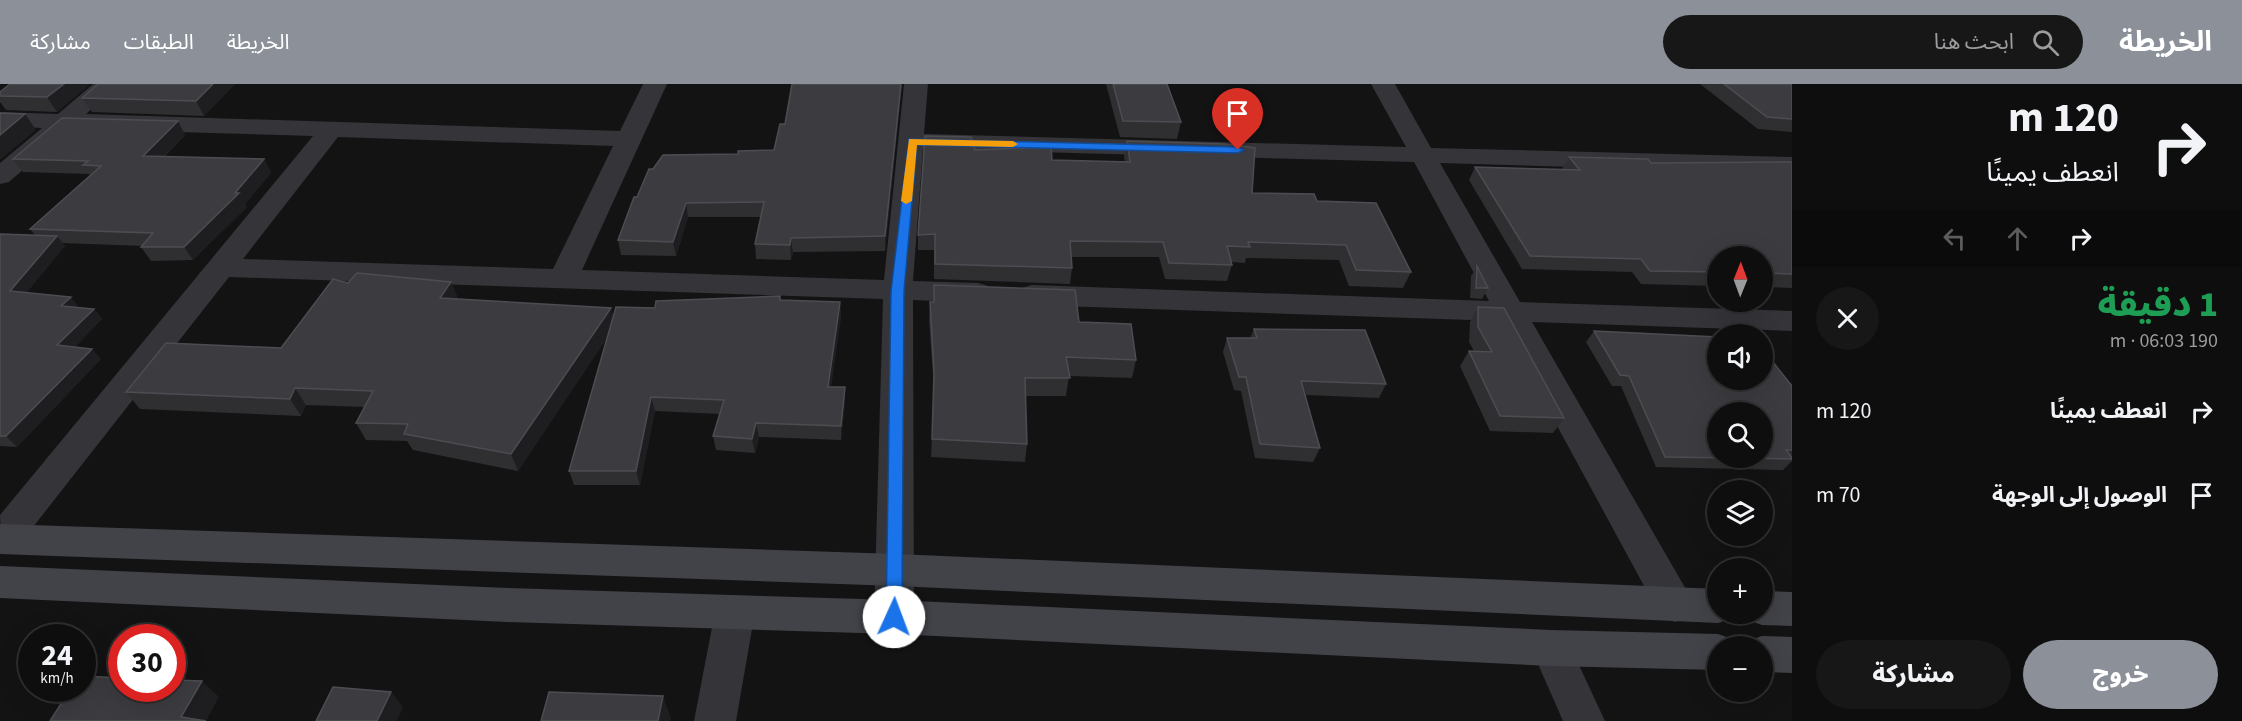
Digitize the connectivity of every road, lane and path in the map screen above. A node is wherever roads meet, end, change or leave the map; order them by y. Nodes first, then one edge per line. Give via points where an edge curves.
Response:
1 (107, 84) edge
2 (655, 84) edge
3 (916, 84) edge
4 (1383, 84) edge
5 (0, 119) edge
6 (63, 121) junction
7 (332, 129) junction
8 (629, 139) junction
9 (912, 141) junction
10 (1425, 155) junction
11 (1792, 165) edge
12 (0, 177) edge
13 (219, 267) junction
14 (562, 279) junction
15 (898, 291) junction
16 (1512, 311) junction
17 (1792, 321) edge
18 (1, 539) edge
19 (896, 570) junction
20 (0, 582) edge
21 (1675, 605) junction
22 (1707, 606) edge
23 (1773, 608) edge
24 (1792, 609) edge
25 (735, 612) junction
26 (894, 617) junction
27 (1551, 648) junction
28 (1707, 652) edge
29 (1773, 654) edge
30 (1792, 655) edge
31 (715, 721) edge
32 (1584, 721) edge

1 - 6 street
2 - 8 street
3 - 9 street
4 - 10 street
5 - 6 street
6 - 7 street
6 - 12 street
7 - 8 street
7 - 13 street
8 - 14 street
9 - 10 street
9 - 15 street
10 - 11 street
10 - 16 street
13 - 14 street
13 - 18 street
14 - 15 street
15 - 16 street
15 - 19 street
16 - 17 street
16 - 21 street
18 - 19 main road
19 - 21 main road
19 - 26 street
20 - 25 main road
21 - 22 main road
23 - 24 main road
25 - 26 main road
25 - 31 street
26 - 27 main road
27 - 28 main road
27 - 32 street
29 - 30 main road

